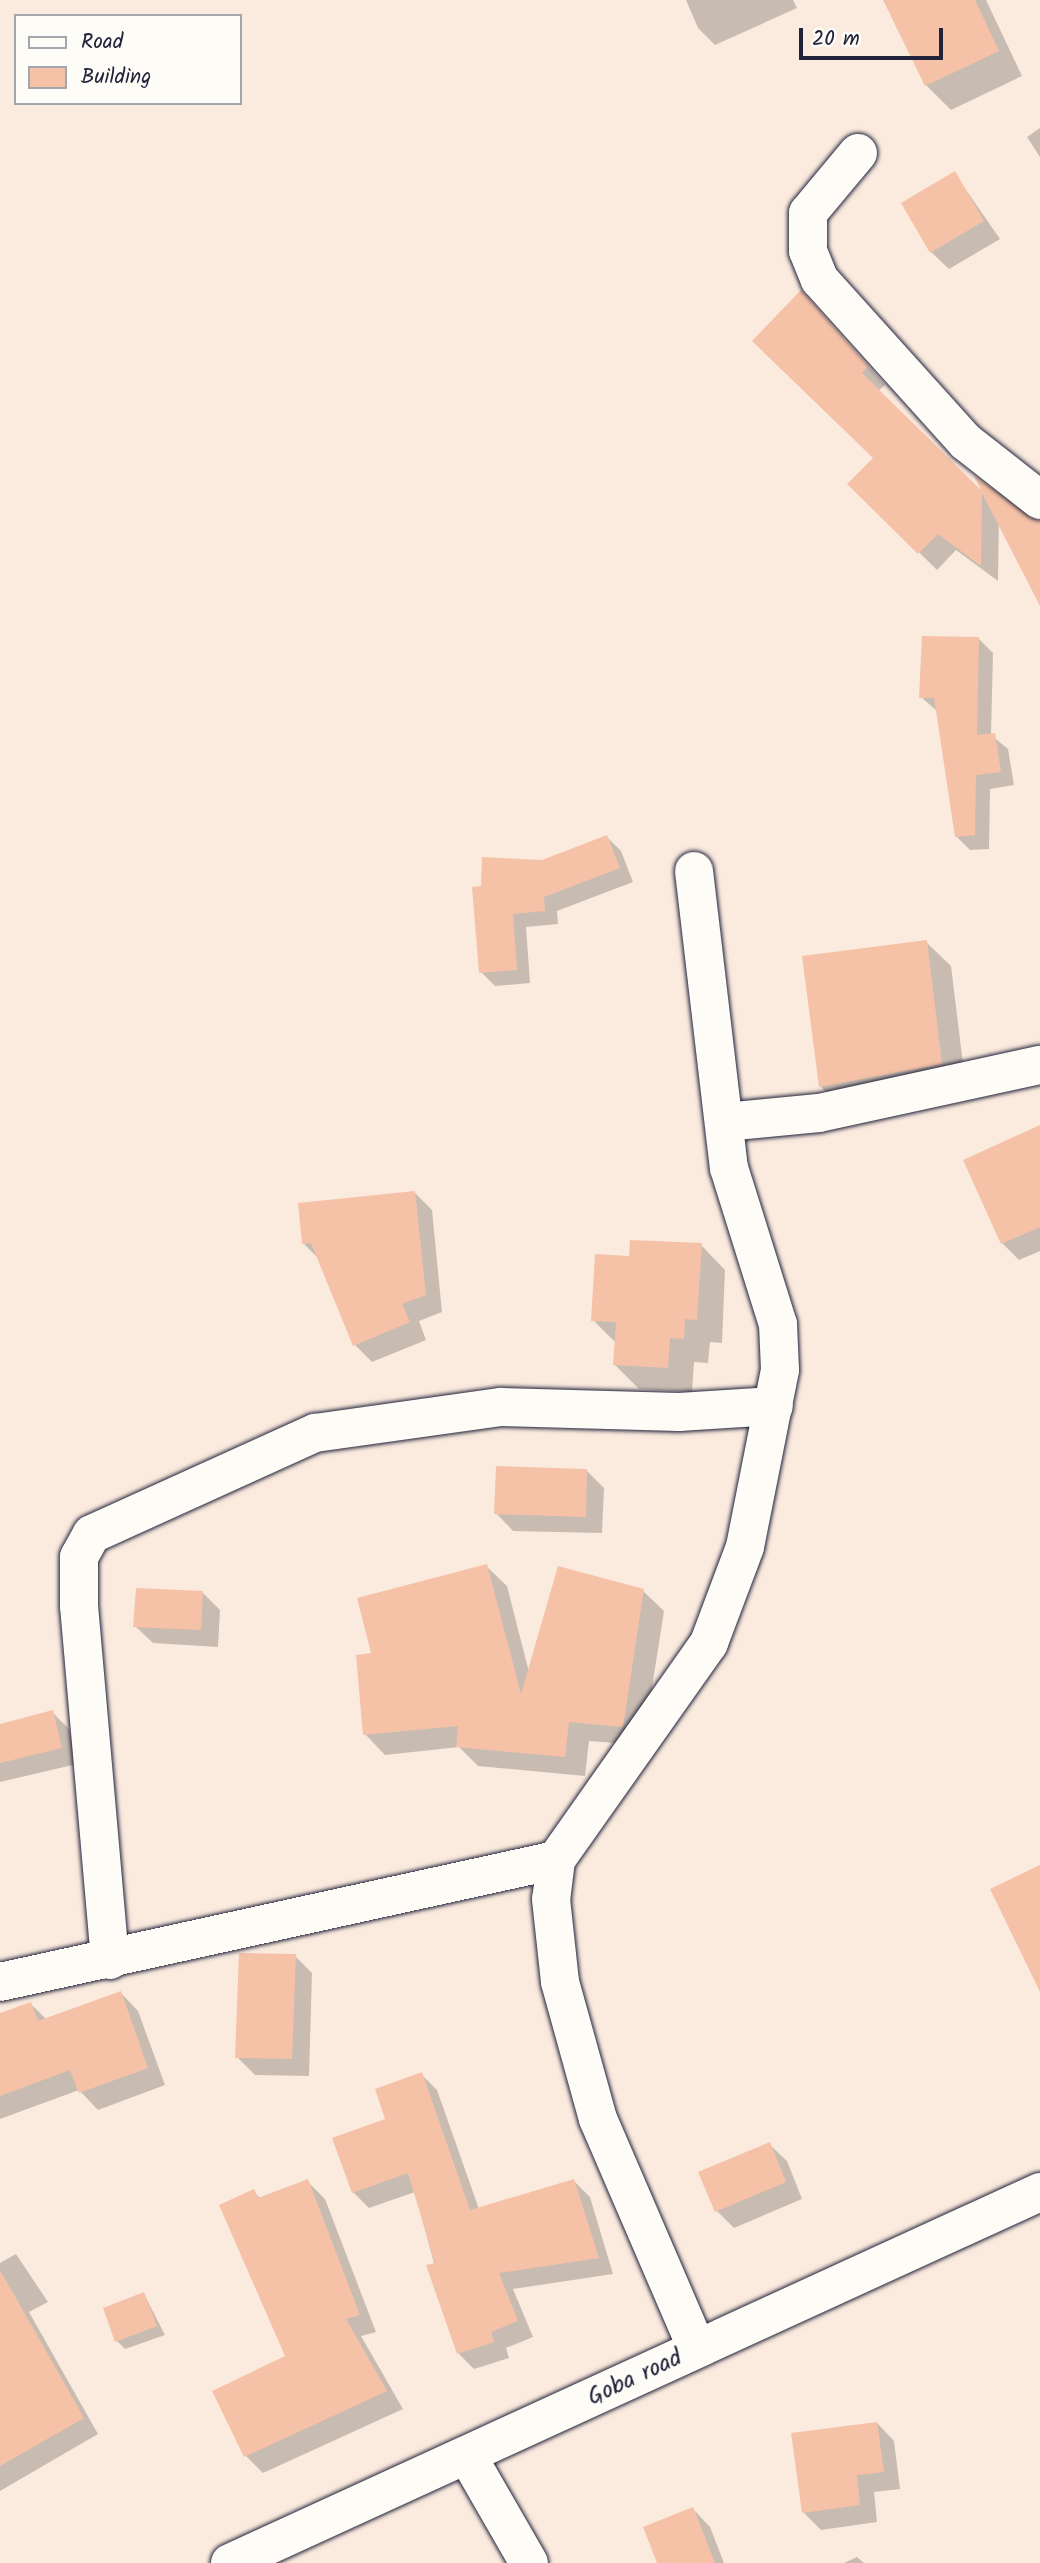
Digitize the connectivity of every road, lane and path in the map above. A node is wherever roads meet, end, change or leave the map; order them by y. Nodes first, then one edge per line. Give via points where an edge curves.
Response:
1 (858, 153) dead end
2 (1040, 500) edge
3 (694, 871) dead end
4 (1040, 1065) edge
5 (725, 1122) junction
6 (774, 1406) junction
7 (556, 1860) junction
8 (110, 1959) junction
9 (0, 1982) edge
10 (1040, 2192) edge
11 (697, 2349) junction
12 (468, 2457) junction
13 (230, 2563) edge
14 (529, 2563) edge

1 - 2 street via 808,213 808,251 820,280 967,442
3 - 5 street
4 - 5 street via 819,1113
5 - 6 street via 729,1168 778,1324
6 - 7 street via 746,1547 709,1643
6 - 8 street via 500,1408 328,1430 93,1534 79,1557 79,1606
7 - 8 street
7 - 11 street via 551,1899 560,1982 598,2119
8 - 9 street
10 - 11 street, Goba road
11 - 12 street, Goba road
12 - 13 street, Goba road
12 - 14 street

